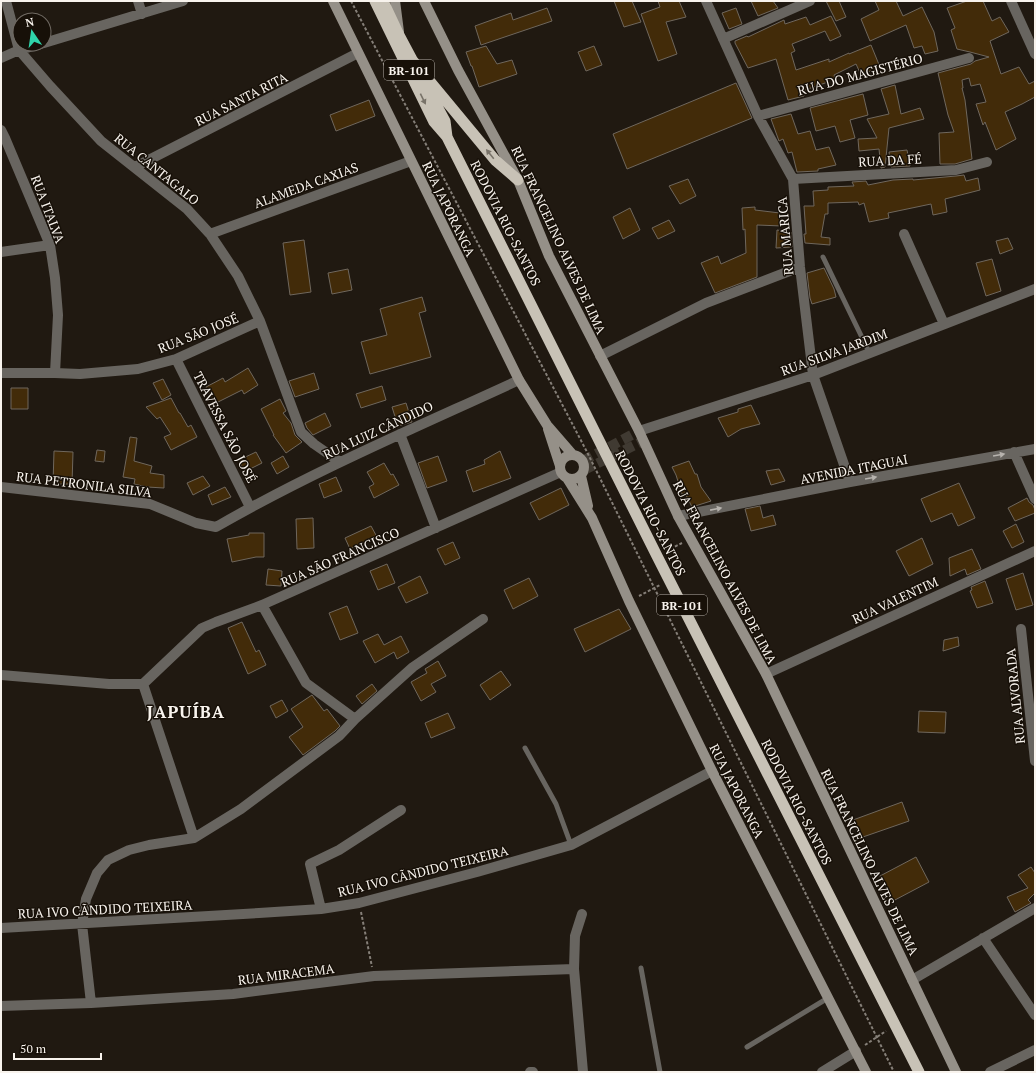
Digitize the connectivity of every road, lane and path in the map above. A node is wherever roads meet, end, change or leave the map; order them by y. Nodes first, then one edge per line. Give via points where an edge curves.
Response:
1 (6, 1) edge
2 (138, 1) edge
3 (183, 1) edge
4 (332, 1) edge
5 (351, 1) edge
6 (385, 1) edge
7 (424, 1) edge
8 (706, 1) edge
9 (810, 1) edge
10 (1011, 1) edge
11 (142, 14) junction
12 (12, 24) edge
13 (723, 39) junction
14 (52, 41) edge
15 (14, 52) edge
16 (21, 52) edge
17 (358, 53) junction
18 (1035, 54) edge
19 (1, 58) edge
20 (969, 58) dead end
21 (413, 61) junction
22 (758, 116) junction
23 (1, 130) edge
24 (447, 136) junction
25 (411, 161) junction
26 (987, 162) dead end
27 (135, 168) junction
28 (793, 179) junction
29 (518, 180) junction
30 (210, 234) junction
31 (904, 234) dead end
32 (50, 245) junction
33 (1, 252) edge
34 (823, 257) dead end
35 (800, 267) junction
36 (1035, 289) edge
37 (260, 322) junction
38 (944, 324) junction
39 (870, 354) junction
40 (600, 356) junction
41 (176, 359) junction
42 (1, 373) edge
43 (55, 373) junction
44 (813, 376) junction
45 (519, 380) junction
46 (547, 425) junction
47 (639, 431) junction
48 (400, 434) junction
49 (1035, 448) edge
50 (1014, 452) junction
51 (573, 455) junction
52 (340, 462) junction
53 (563, 472) junction
54 (581, 476) junction
55 (850, 482) junction
56 (1, 487) edge
57 (1035, 499) edge
58 (250, 507) junction
59 (678, 516) junction
60 (592, 518) junction
61 (436, 528) junction
62 (681, 544) dead end
63 (1035, 551) edge
64 (657, 556) junction
65 (669, 580) junction
66 (654, 588) junction
67 (629, 601) junction
68 (262, 605) junction
69 (483, 619) dead end
70 (1020, 629) dead end
71 (766, 674) junction
72 (1, 676) edge
73 (143, 684) junction
74 (1031, 691) edge
75 (355, 719) junction
76 (525, 748) dead end
77 (1035, 761) edge
78 (712, 771) junction
79 (401, 810) dead end
80 (194, 838) junction
81 (571, 846) junction
82 (360, 903) junction
83 (1035, 908) edge
84 (321, 909) junction
85 (582, 914) dead end
86 (82, 924) junction
87 (1, 928) edge
88 (983, 938) junction
89 (641, 968) dead end
90 (574, 969) junction
91 (374, 976) junction
92 (912, 980) junction
93 (828, 998) junction
94 (91, 1003) junction
95 (1, 1006) edge
96 (1035, 1015) edge
97 (895, 1026) junction
98 (877, 1037) junction
99 (747, 1047) dead end
100 (1035, 1050) edge
101 (856, 1051) junction
102 (530, 1072) edge
103 (533, 1072) edge
104 (583, 1072) edge
105 (660, 1072) edge
106 (822, 1072) edge
107 (866, 1072) edge
108 (894, 1072) edge
109 (918, 1072) edge
110 (956, 1072) edge
111 (990, 1072) edge

1 - 12 street
2 - 11 street
3 - 11 street
4 - 17 main road, RUA JAPORANGA
5 - 66 path via 587,452
6 - 21 highway, RODOVIA RIO-SANTOS / BR-101
6 -> 24 highway, RODOVIA RIO-SANTOS / BR-101 via 434,122
7 - 29 main road, RUA FRANCELINO ALVES DE LIMA
8 - 13 street, RUA MARICA
9 - 13 street
10 - 18 street
11 - 14 street
13 - 22 street, RUA MARICA
15 - 19 street
16 - 27 street, RUA CANTAGALO via 101,141
17 - 25 main road, RUA JAPORANGA
17 - 27 street, RUA SANTA RITA
20 - 22 street, RUA DO MAGISTÉRIO
21 - 24 highway, RODOVIA RIO-SANTOS / BR-101 via 445,121
29 -> 21 highway via 495,160
22 - 28 street, RUA MARICA
23 - 32 street, RUA ITALVA
24 - 64 highway, RODOVIA RIO-SANTOS / BR-101
25 - 30 street, ALAMEDA CAXIAS
25 - 45 main road, RUA JAPORANGA
26 - 28 street, RUA DA FÉ via 956,170
27 - 30 street, RUA CANTAGALO via 187,209
28 - 35 street, RUA MARICA
29 - 40 main road, RUA FRANCELINO ALVES DE LIMA via 549,256
30 - 37 street, RUA CANTAGALO via 238,276
31 - 38 street
32 - 33 street
32 - 43 street, RUA ITALVA via 58,315
34 - 39 lane
35 - 40 street via 706,303
35 - 44 street, RUA MARICA
36 - 38 street, RUA SILVA JARDIM
37 - 41 street, RUA SÃO JOSÉ
37 - 52 street, RUA CANTAGALO via 301,432
38 - 39 street, RUA SILVA JARDIM
39 - 44 street, RUA SILVA JARDIM
40 - 47 main road, RUA FRANCELINO ALVES DE LIMA
41 - 43 street, RUA SÃO JOSÉ via 138,369 80,374
41 - 58 street, TRAVESSA SÃO JOSÉ
42 - 43 street, RUA SÃO JOSÉ
44 - 47 street, RUA SILVA JARDIM
44 - 55 street, RUA MARICA
45 - 46 main road, RUA JAPORANGA
45 - 48 street, RUA LUIZ CÂNDIDO
46 - 51 main road, RUA JAPORANGA
46 - 53 main road, RUA JAPORANGA
47 - 59 main road, RUA FRANCELINO ALVES DE LIMA
48 - 52 street, RUA LUIZ CÂNDIDO
48 - 61 street
49 - 50 street, AVENIDA ITAGUAI
55 -> 50 street, AVENIDA ITAGUAI
50 - 57 street
51 - 53 main road via 563,459
51 - 54 main road via 580,458 584,464
52 - 58 street, RUA LUIZ CÂNDIDO
53 - 54 main road via 574,479
53 - 60 main road, RUA JAPORANGA
53 - 61 street, RUA SÃO FRANCISCO
54 - 60 main road, RUA JAPORANGA
59 -> 55 street, AVENIDA ITAGUAI
56 - 58 street, RUA PETRONILA SILVA via 150,504 196,523 216,527
59 - 71 main road, RUA FRANCELINO ALVES DE LIMA
60 - 67 main road, RUA JAPORANGA
61 - 68 street, RUA SÃO FRANCISCO
62 - 64 path
63 - 71 street, RUA VALENTIM
64 - 65 highway, RODOVIA RIO-SANTOS / BR-101
65 - 66 path
65 - 97 highway, RODOVIA RIO-SANTOS / BR-101
66 - 67 path
66 - 98 path
67 - 78 main road, RUA JAPORANGA
68 - 73 street, RUA SÃO FRANCISCO via 202,628
68 - 75 street via 306,683
69 - 75 street via 413,667
70 - 74 street, RUA ALVORADA
71 - 92 main road, RUA FRANCELINO ALVES DE LIMA
72 - 73 street
73 - 80 street
74 - 77 street, RUA ALVORADA
75 - 80 street via 339,736
76 - 81 lane via 556,804
78 - 81 street, RUA IVO CÃNDIDO TEIXEIRA
78 - 93 main road, RUA JAPORANGA
79 - 84 street via 339,850 310,864
80 - 86 street via 129,850 108,860 97,873 86,899
81 - 82 street, RUA IVO CÃNDIDO TEIXEIRA
82 - 84 street, RUA IVO CÃNDIDO TEIXEIRA
82 - 91 path
83 - 88 street
84 - 86 street, RUA IVO CÃNDIDO TEIXEIRA
85 - 90 street via 575,936
86 - 87 street, RUA IVO CÃNDIDO TEIXEIRA
86 - 94 street
88 - 92 street
88 - 96 street
89 - 105 lane
90 - 91 street, RUA MIRACEMA
90 - 104 street
91 - 94 street, RUA MIRACEMA via 233,994
92 - 110 main road, RUA FRANCELINO ALVES DE LIMA
93 - 99 lane
93 - 101 main road, RUA JAPORANGA
94 - 95 street, RUA MIRACEMA
97 - 98 path
97 - 109 highway, RODOVIA RIO-SANTOS / BR-101
98 - 101 path
98 - 108 path
100 - 111 street
101 - 106 street
101 - 107 main road, RUA JAPORANGA
102 - 103 street

